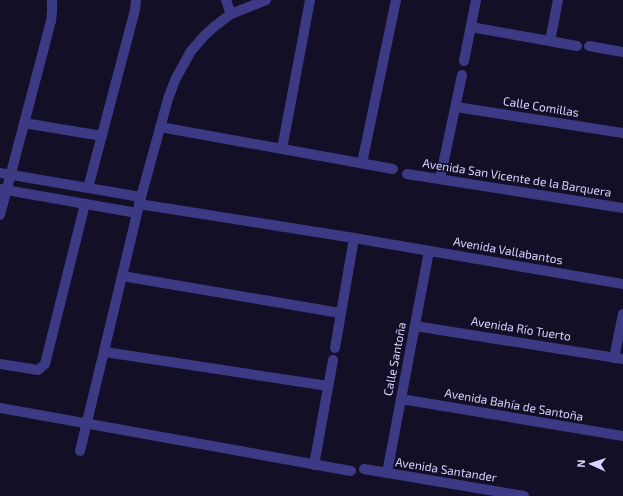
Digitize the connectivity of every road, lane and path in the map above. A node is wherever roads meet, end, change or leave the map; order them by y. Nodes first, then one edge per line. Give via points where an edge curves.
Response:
1 (52, 0) edge
2 (136, 0) edge
3 (226, 0) edge
4 (266, 0) edge
5 (310, 0) edge
6 (396, 0) edge
7 (476, 0) edge
8 (558, 0) edge
9 (231, 14) junction
10 (471, 27) junction
11 (550, 41) junction
12 (577, 46) dead end
13 (588, 46) dead end
14 (623, 52) edge
15 (464, 61) dead end
16 (462, 75) dead end
17 (456, 107) junction
18 (24, 123) junction
19 (160, 127) junction
20 (623, 133) edge
21 (102, 136) junction
22 (282, 149) junction
23 (362, 163) junction
24 (393, 169) dead end
25 (5, 174) edge
26 (407, 174) dead end
27 (440, 179) junction
28 (88, 188) junction
29 (3, 190) edge
30 (85, 204) junction
31 (139, 204) junction
32 (623, 208) edge
33 (0, 215) edge
34 (354, 238) junction
35 (429, 251) junction
36 (122, 276) junction
37 (623, 284) edge
38 (340, 313) junction
39 (623, 314) edge
40 (415, 326) junction
41 (335, 348) dead end
42 (105, 352) junction
43 (619, 358) edge
44 (333, 360) dead end
45 (0, 364) edge
46 (328, 386) junction
47 (401, 399) junction
48 (0, 408) edge
49 (87, 424) junction
50 (623, 436) edge
51 (80, 451) dead end
52 (314, 465) junction
53 (364, 469) dead end
54 (350, 471) dead end
55 (386, 473) junction
56 (524, 496) edge

1 - 18 street via 51,21
2 - 21 street via 136,10
3 - 9 street
4 - 9 street
5 - 22 street
6 - 23 street
7 - 10 street
8 - 11 street
9 - 19 street via 205,35 191,51 172,86
10 - 11 street
10 - 15 street
11 - 12 street
13 - 14 street
16 - 17 street
17 - 20 street, Calle Comillas
17 - 27 street
18 - 21 street
18 - 25 street
19 - 22 street
19 - 31 street
21 - 28 street
22 - 23 street
23 - 24 street
25 - 28 street
25 - 29 street
26 - 27 street, Avenida San Vicente de la Barquera
27 - 32 street, Avenida San Vicente de la Barquera
28 - 31 street
29 - 30 street
29 - 33 street
30 - 31 street
30 - 45 street via 45,364 38,370
31 - 34 street, Avenida Vallabantos
31 - 36 street
34 - 35 street, Avenida Vallabantos
34 - 38 street
35 - 37 street, Avenida Vallabantos
35 - 40 street, Calle Santoña
36 - 38 street
36 - 42 street
38 - 41 street
39 - 43 street
40 - 43 street, Avenida Río Tuerto
40 - 47 street, Calle Santoña
42 - 46 street
42 - 49 street
44 - 46 street
46 - 52 street
47 - 50 street, Avenida Bahía de Santoña
47 - 55 street, Calle Santoña
48 - 49 street
49 - 51 street
49 - 52 street
52 - 54 street
53 - 55 street, Avenida Santander
55 - 56 street, Avenida Santander

